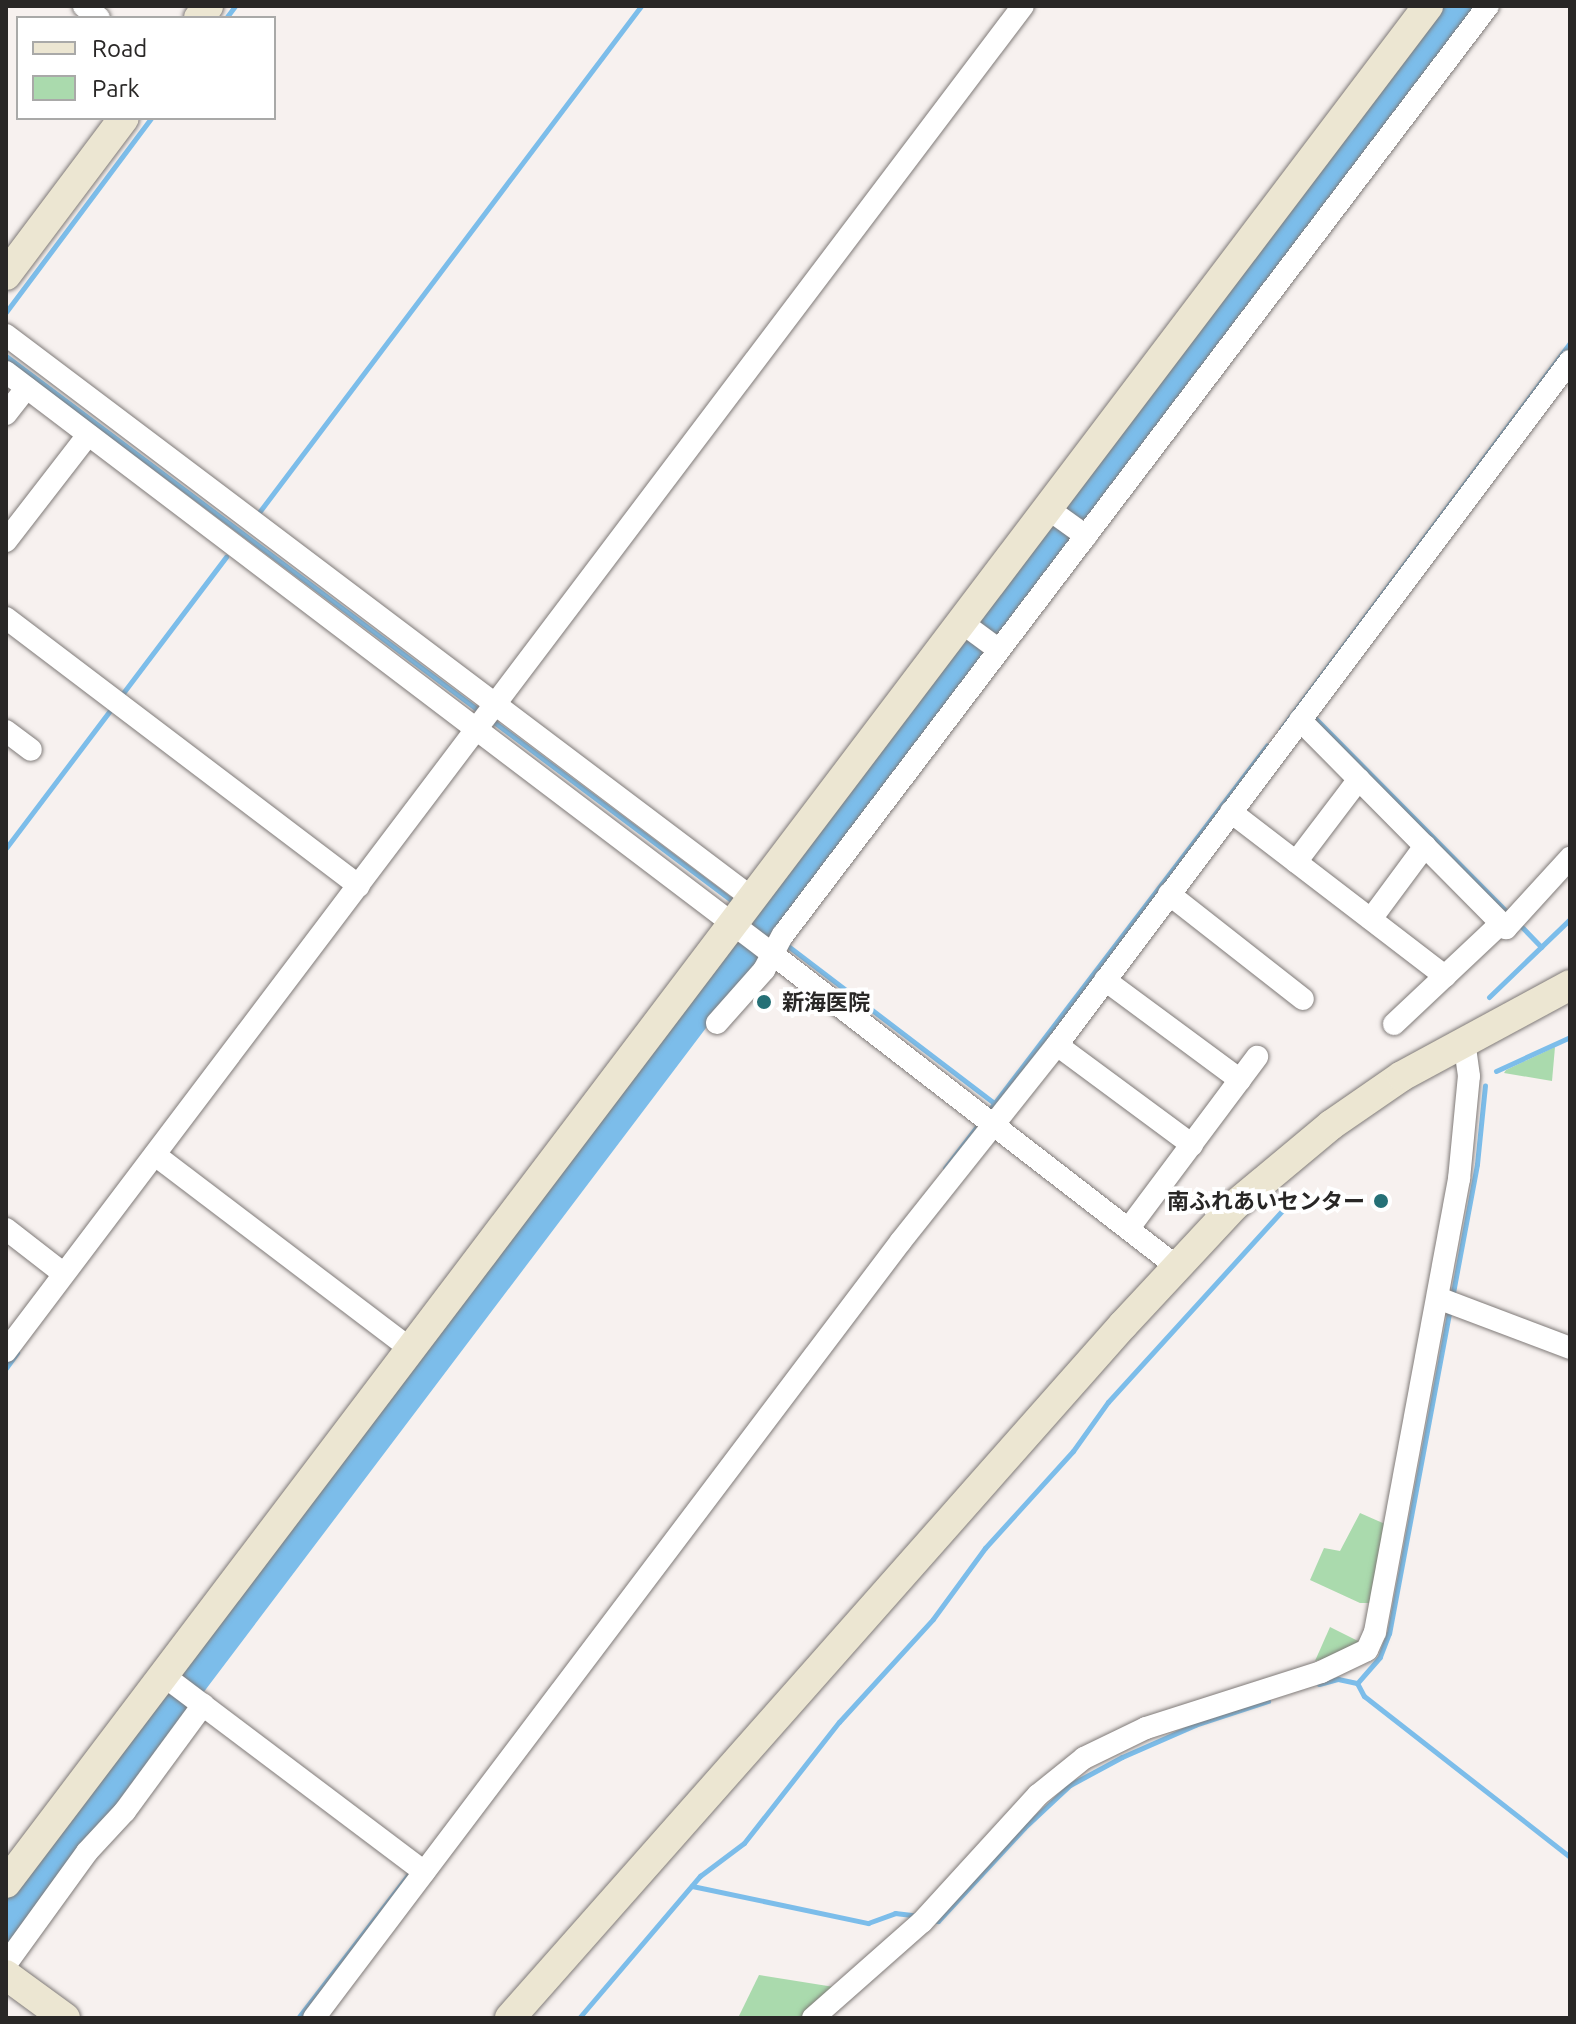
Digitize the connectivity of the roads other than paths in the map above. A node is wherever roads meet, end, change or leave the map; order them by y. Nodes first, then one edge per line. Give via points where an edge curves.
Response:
1 (1023, 6) edge
2 (1428, 6) edge
3 (1488, 6) edge
4 (122, 120) edge
5 (6, 275) edge
6 (6, 335) edge
7 (1570, 361) edge
8 (6, 372) edge
9 (26, 388) junction
10 (6, 414) edge
11 (88, 435) junction
12 (1053, 513) junction
13 (1083, 534) junction
14 (6, 541) edge
15 (6, 618) edge
16 (967, 626) junction
17 (996, 648) junction
18 (1305, 714) junction
19 (492, 715) junction
20 (6, 731) edge
21 (31, 750) dead end
22 (1359, 779) junction
23 (1231, 812) junction
24 (1425, 846) junction
25 (1570, 858) edge
26 (1296, 862) junction
27 (359, 886) junction
28 (1169, 894) junction
29 (752, 898) junction
30 (1371, 919) junction
31 (1510, 921) junction
32 (738, 928) junction
33 (770, 953) junction
34 (1445, 976) junction
35 (1105, 980) junction
36 (1570, 985) edge
37 (1303, 999) dead end
38 (717, 1023) dead end
39 (1394, 1024) dead end
40 (1464, 1041) junction
41 (1057, 1045) junction
42 (1257, 1057) dead end
43 (1240, 1080) junction
44 (986, 1118) junction
45 (1192, 1145) junction
46 (160, 1159) junction
47 (1129, 1228) junction
48 (6, 1229) edge
49 (1176, 1266) junction
50 (64, 1274) junction
51 (1447, 1300) junction
52 (1570, 1348) edge
53 (411, 1349) junction
54 (6, 1351) edge
55 (184, 1690) junction
56 (417, 1867) junction
57 (6, 1883) edge
58 (6, 1964) edge
59 (6, 1975) edge
60 (65, 2018) edge
61 (314, 2018) edge
62 (510, 2018) edge
63 (813, 2018) edge

1 - 19 street
2 - 12 street
3 - 13 street
4 - 5 street
6 - 19 street
7 - 18 street
8 - 9 street
9 - 10 street
9 - 11 street
11 - 14 street
11 - 19 street
12 - 13 street
12 - 16 street
13 - 17 street
15 - 27 street
16 - 17 street
16 - 29 street
17 - 33 street
18 - 22 street
18 - 23 street
19 - 27 street
19 - 29 street
19 - 32 street
20 - 21 street
22 - 24 street
22 - 26 street
23 - 26 street
23 - 28 street
24 - 30 street
24 - 31 street
25 - 31 street
26 - 30 street
27 - 46 street
28 - 35 street
28 - 37 street
29 - 32 street
30 - 34 street
31 - 34 street
32 - 33 street
32 - 53 street
33 - 38 street
33 - 44 street
34 - 39 street
35 - 41 street
35 - 43 street
36 - 40 street
40 - 49 street via 1390,1084 1282,1163
40 - 51 street via 1469,1076
41 - 44 street
41 - 45 street
42 - 43 street
43 - 45 street
44 - 47 street
44 - 56 street
45 - 47 street
46 - 50 street
46 - 53 street
47 - 49 street
48 - 50 street
49 - 62 street
50 - 54 street
51 - 52 street
51 - 63 street via 1367,1650 1321,1672 1146,1728 1084,1758 1038,1795 925,1918
53 - 55 street
55 - 56 street
55 - 57 street
55 - 58 street via 125,1811 87,1852
56 - 61 street
59 - 60 street

